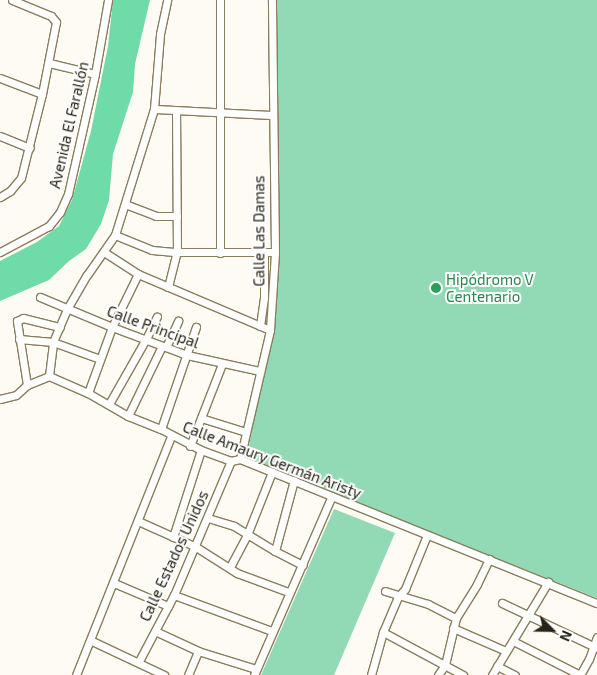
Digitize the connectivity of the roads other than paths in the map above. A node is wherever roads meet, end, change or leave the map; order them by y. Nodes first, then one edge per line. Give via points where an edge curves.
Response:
1 (12, 0) edge
2 (108, 0) edge
3 (167, 0) edge
4 (220, 0) edge
5 (272, 0) edge
6 (49, 63) junction
7 (95, 74) junction
8 (0, 78) edge
9 (42, 94) junction
10 (154, 109) junction
11 (176, 112) junction
12 (221, 114) junction
13 (272, 115) junction
14 (0, 136) edge
15 (30, 148) junction
16 (0, 197) edge
17 (125, 204) junction
18 (177, 216) junction
19 (115, 235) junction
20 (0, 252) edge
21 (104, 252) junction
22 (177, 252) junction
23 (264, 252) junction
24 (275, 252) junction
25 (220, 254) junction
26 (138, 274) junction
27 (168, 287) junction
28 (40, 297) dead end
29 (68, 309) junction
30 (157, 316) dead end
31 (178, 321) dead end
32 (260, 326) junction
33 (60, 327) junction
34 (112, 327) junction
35 (196, 327) dead end
36 (270, 330) junction
37 (19, 339) junction
38 (146, 339) junction
39 (54, 342) junction
40 (164, 347) junction
41 (187, 355) junction
42 (100, 360) junction
43 (222, 364) junction
44 (260, 371) junction
45 (49, 376) junction
46 (27, 386) junction
47 (88, 393) junction
48 (0, 399) edge
49 (109, 404) junction
50 (128, 416) junction
51 (201, 418) junction
52 (161, 429) junction
53 (246, 432) junction
54 (172, 436) junction
55 (190, 446) junction
56 (201, 450) junction
57 (240, 459) junction
58 (230, 462) junction
59 (272, 472) junction
60 (294, 480) junction
61 (332, 496) junction
62 (208, 518) junction
63 (138, 521) junction
64 (247, 535) junction
65 (427, 535) junction
66 (173, 536) junction
67 (196, 547) junction
68 (275, 551) junction
69 (489, 559) junction
70 (303, 565) junction
71 (230, 567) junction
72 (548, 582) junction
73 (114, 583) junction
74 (385, 591) dead end
75 (288, 592) junction
76 (174, 595) junction
77 (398, 597) junction
78 (502, 603) dead end
79 (597, 603) edge
80 (168, 606) junction
81 (529, 615) junction
82 (456, 618) junction
83 (453, 628) junction
84 (155, 631) junction
85 (272, 631) junction
86 (383, 632) junction
87 (597, 637) edge
88 (92, 641) junction
89 (513, 641) junction
90 (595, 648) edge
91 (198, 651) junction
92 (506, 652) junction
93 (139, 661) junction
94 (445, 665) junction
95 (497, 666) junction
96 (255, 672) edge
97 (76, 675) edge
98 (164, 675) edge
99 (188, 675) edge
100 (371, 675) edge
101 (438, 675) edge
102 (463, 675) edge
103 (492, 675) edge
104 (514, 675) edge
105 (580, 675) edge

1 - 6 street via 56,22
2 - 7 street, Avenida El Farallón
3 - 10 street via 160,34
4 - 12 street
5 - 13 street, Calle Las Damas
6 - 7 street
6 - 9 street
7 - 20 street, Avenida El Farallón via 71,187 60,212 44,230
8 - 9 street
9 - 15 street
10 - 11 street
10 - 17 street
11 - 12 street via 186,109
11 - 18 street
12 - 13 street
12 - 25 street
13 - 24 street, Calle Las Damas
14 - 15 street
15 - 16 street via 21,178 10,192
17 - 18 street via 156,216
17 - 19 street
18 - 22 street
19 - 21 street
19 - 22 street via 152,250
21 - 26 street
21 - 29 street
22 - 25 street
22 - 27 street
23 - 24 street
23 - 25 street
23 - 32 street
24 - 36 street, Calle Las Damas
26 - 27 street
26 - 34 street
27 - 32 street
28 - 29 street, Calle Principal
29 - 33 street
29 - 34 street, Calle Principal
30 - 38 street
31 - 40 street
32 - 36 street
33 - 37 street via 20,318 17,321
33 - 39 street
34 - 38 street, Calle Principal
34 - 42 street
35 - 41 street
36 - 44 street, Calle Las Damas
37 - 39 street
37 - 46 street
38 - 40 street, Calle Principal
38 - 49 street
39 - 42 street
39 - 45 street
40 - 41 street, Calle Principal
40 - 50 street
41 - 43 street, Calle Principal
41 - 52 street
42 - 47 street
43 - 44 street, Calle Principal
43 - 51 street
44 - 53 street, Calle Las Damas
45 - 46 street
45 - 47 street, Calle Amaury Germán Aristy
46 - 48 street via 16,395
47 - 49 street, Calle Amaury Germán Aristy
49 - 50 street, Calle Amaury Germán Aristy
50 - 52 street, Calle Amaury Germán Aristy
51 - 53 street
51 - 55 street
52 - 54 street, Calle Amaury Germán Aristy
53 - 57 street, Calle Las Damas
54 - 55 street, Calle Amaury Germán Aristy
54 - 63 street
55 - 56 street, Calle Amaury Germán Aristy
56 - 58 street, Calle Amaury Germán Aristy
56 - 66 street
57 - 58 street, Calle Amaury Germán Aristy
57 - 59 street, Calle Amaury Germán Aristy
58 - 62 street, Calle Estados Unidos
59 - 60 street, Calle Amaury Germán Aristy
59 - 64 street
60 - 61 street, Calle Amaury Germán Aristy
60 - 68 street
61 - 65 street, Calle Amaury Germán Aristy
61 - 70 street
62 - 64 street via 234,526
62 - 67 street, Calle Estados Unidos
63 - 66 street
63 - 73 street
64 - 68 street
64 - 71 street
65 - 69 street, Calle Amaury Germán Aristy
65 - 77 street via 405,589
66 - 67 street
67 - 71 street
67 - 76 street, Calle Estados Unidos
68 - 70 street
69 - 72 street, Calle Amaury Germán Aristy
69 - 82 street
70 - 75 street
71 - 75 street via 237,573
72 - 79 street, Calle Amaury Germán Aristy
72 - 81 street
73 - 80 street
73 - 88 street
74 - 77 street
75 - 85 street
76 - 80 street, Calle Estados Unidos
76 - 85 street
77 - 82 street via 428,604
77 - 86 street
78 - 81 street
80 - 84 street, Calle Estados Unidos
81 - 89 street
81 - 90 street
82 - 83 street
83 - 92 street
83 - 94 street
84 - 91 street
84 - 93 street, Calle Estados Unidos
85 - 96 street
86 - 94 street
86 - 100 street
87 - 90 street
88 - 93 street
88 - 97 street
89 - 92 street
89 - 105 street
90 - 105 street
91 - 96 street
91 - 99 street
92 - 95 street
93 - 98 street
94 - 101 street
94 - 102 street
95 - 103 street
95 - 104 street

